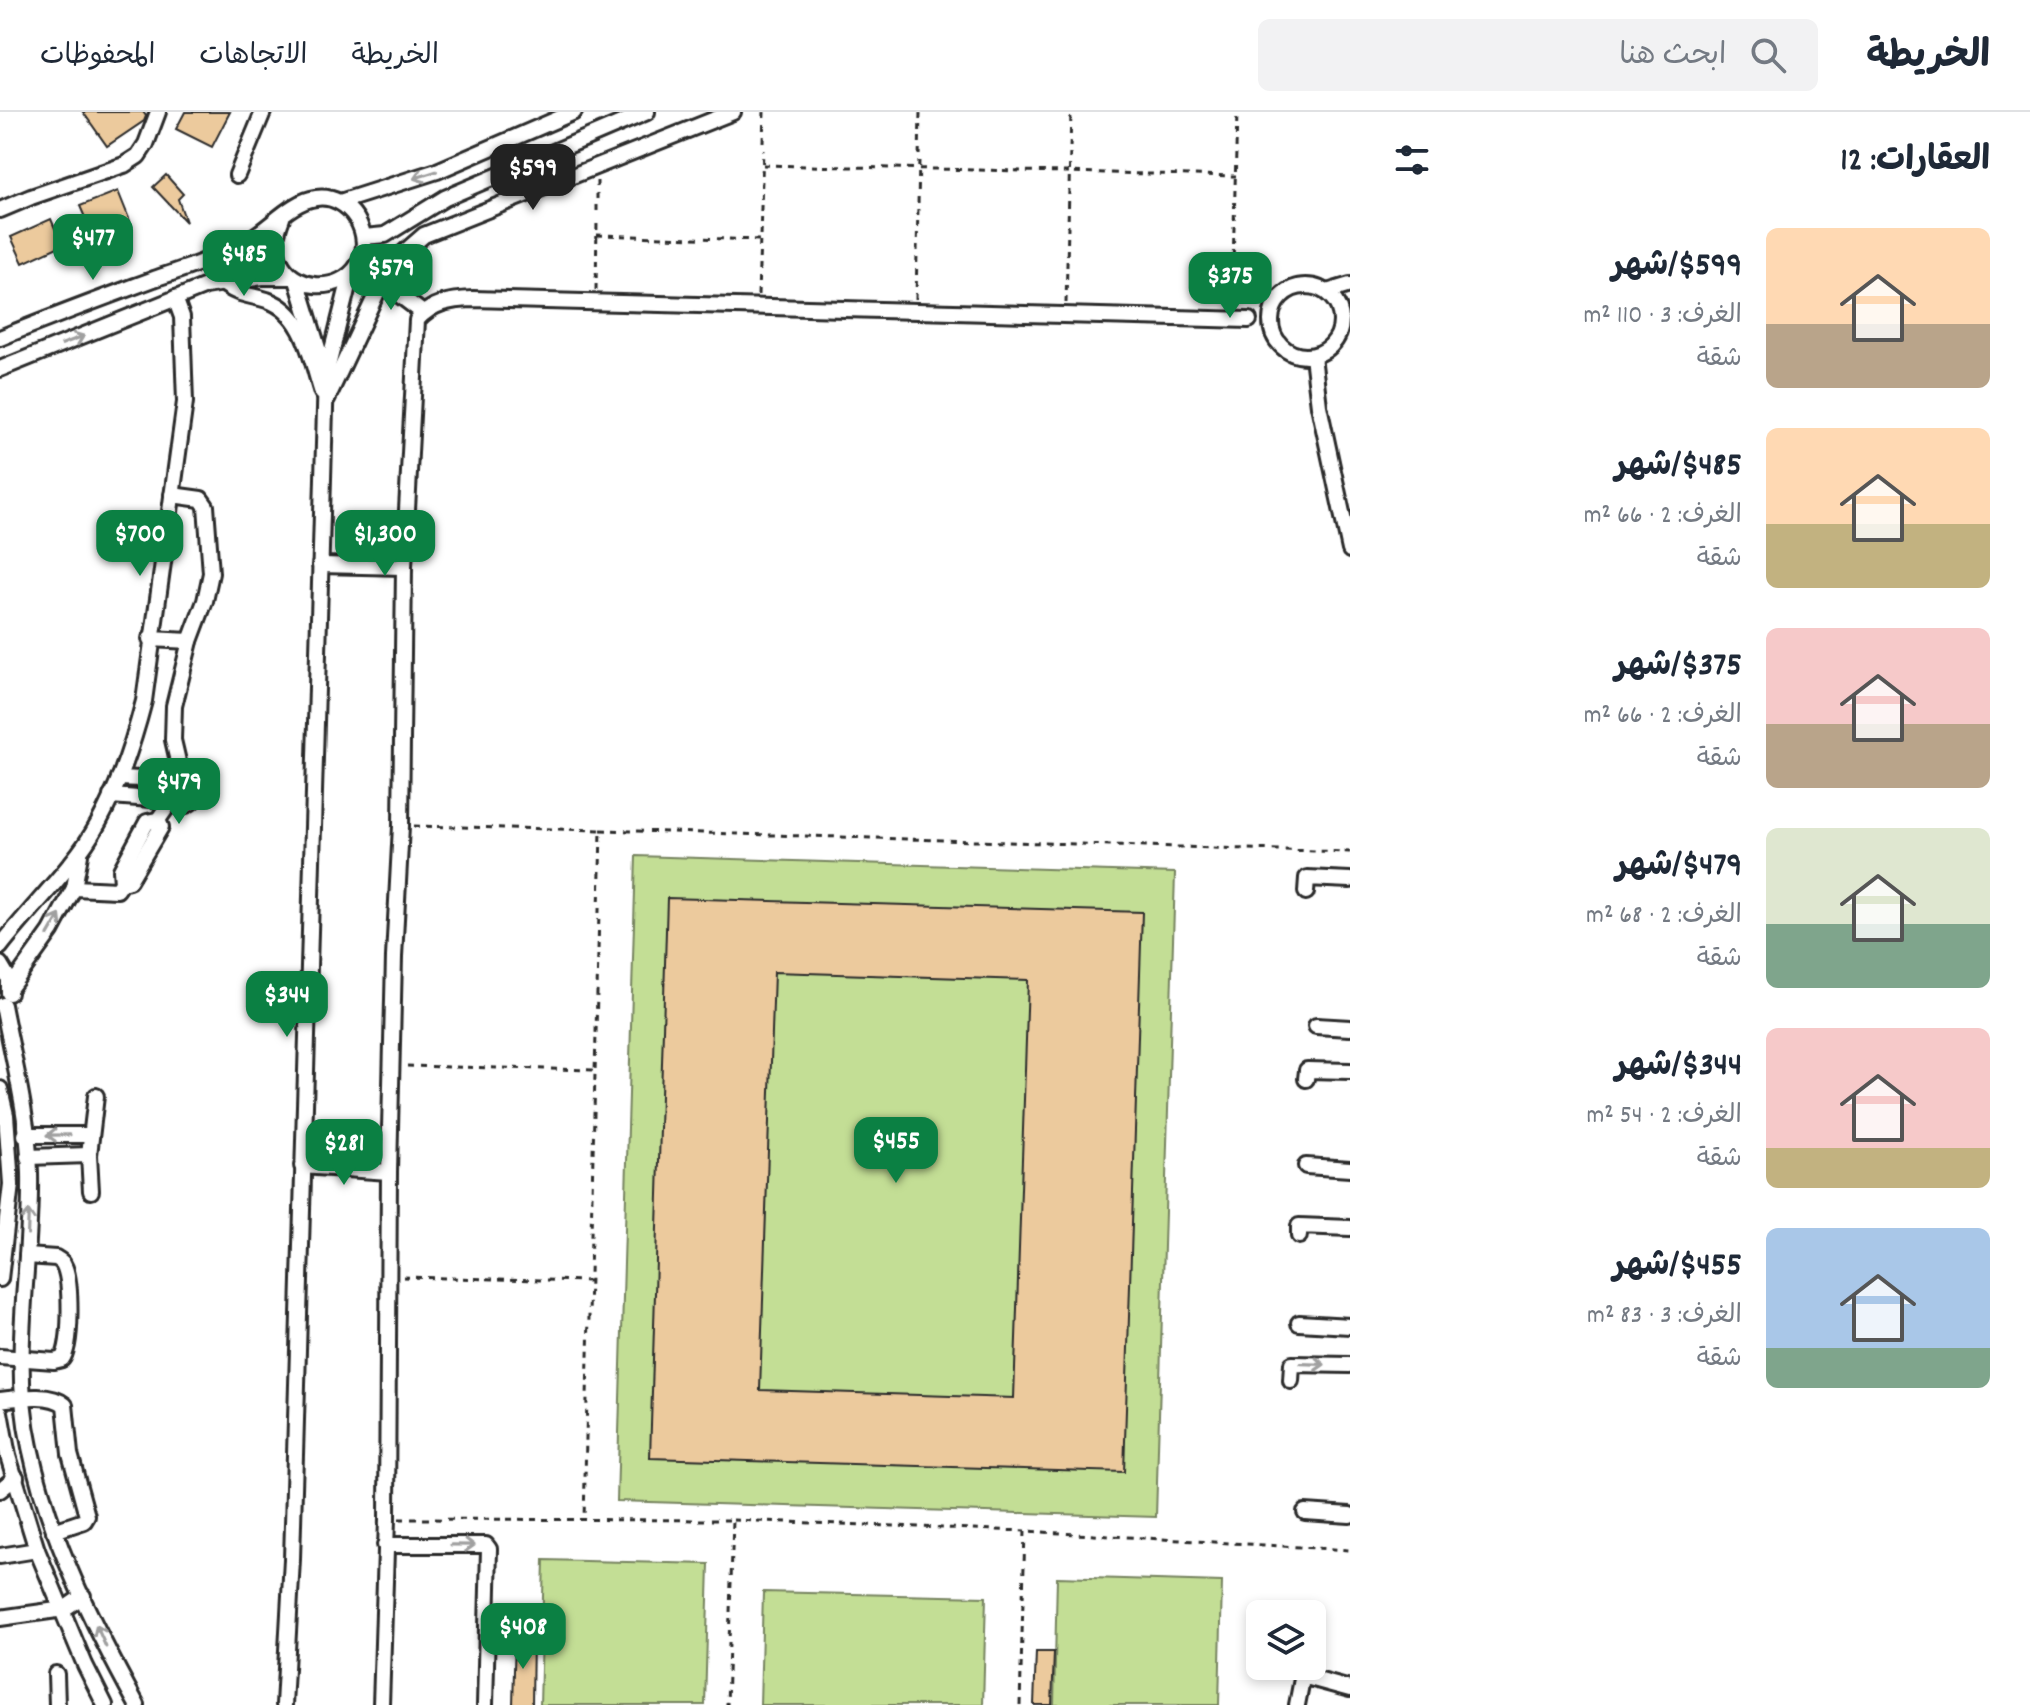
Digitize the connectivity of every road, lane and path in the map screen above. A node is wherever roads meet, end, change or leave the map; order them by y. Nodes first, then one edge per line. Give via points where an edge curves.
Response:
1 (158, 112) edge
2 (263, 112) edge
3 (574, 112) edge
4 (647, 112) edge
5 (733, 112) edge
6 (764, 112) edge
7 (920, 112) edge
8 (1071, 112) edge
9 (1237, 112) edge
10 (763, 142) dead end
11 (763, 150) dead end
12 (763, 165) junction
13 (597, 166) junction
14 (920, 168) junction
15 (1070, 172) junction
16 (237, 175) dead end
17 (1236, 176) junction
18 (340, 202) junction
19 (0, 210) edge
20 (597, 213) dead end
21 (282, 218) junction
22 (597, 221) dead end
23 (597, 235) junction
24 (364, 237) junction
25 (760, 240) junction
26 (355, 269) junction
27 (294, 278) junction
28 (221, 282) junction
29 (382, 282) junction
30 (1350, 285) edge
31 (1327, 292) junction
32 (1350, 292) edge
33 (175, 298) junction
34 (596, 302) junction
35 (757, 307) junction
36 (1340, 310) junction
37 (916, 311) junction
38 (423, 313) junction
39 (1272, 313) junction
40 (1066, 315) junction
41 (1231, 320) junction
42 (1249, 320) junction
43 (1272, 332) junction
44 (0, 338) edge
45 (1313, 356) junction
46 (0, 369) edge
47 (326, 374) junction
48 (325, 403) junction
49 (172, 495) junction
50 (1350, 550) edge
51 (320, 565) junction
52 (404, 567) junction
53 (150, 639) junction
54 (190, 641) junction
55 (180, 770) junction
56 (119, 778) junction
57 (163, 780) junction
58 (111, 796) junction
59 (167, 802) junction
60 (401, 826) junction
61 (601, 830) junction
62 (81, 851) junction
63 (1350, 852) edge
64 (1350, 880) edge
65 (74, 888) junction
66 (1306, 892) dead end
67 (0, 947) edge
68 (0, 964) edge
69 (10, 988) junction
70 (1, 1006) edge
71 (1316, 1026) dead end
72 (1350, 1028) edge
73 (391, 1065) junction
74 (595, 1070) junction
75 (1350, 1071) edge
76 (1306, 1079) dead end
77 (0, 1089) edge
78 (96, 1096) dead end
79 (91, 1135) junction
80 (8, 1145) junction
81 (27, 1145) junction
82 (89, 1155) junction
83 (302, 1166) junction
84 (1306, 1166) dead end
85 (1350, 1169) edge
86 (389, 1172) junction
87 (6, 1179) edge
88 (91, 1191) dead end
89 (1350, 1228) edge
90 (1299, 1236) dead end
91 (27, 1262) junction
92 (1, 1273) edge
93 (388, 1277) junction
94 (591, 1281) junction
95 (1299, 1323) dead end
96 (1350, 1326) edge
97 (0, 1357) edge
98 (21, 1358) junction
99 (1350, 1365) edge
100 (1291, 1381) dead end
101 (23, 1397) junction
102 (0, 1400) edge
103 (0, 1412) edge
104 (0, 1418) edge
105 (16, 1477) junction
106 (0, 1490) edge
107 (1305, 1512) dead end
108 (1350, 1515) edge
109 (387, 1519) junction
110 (584, 1519) junction
111 (733, 1520) junction
112 (54, 1531) junction
113 (1025, 1531) junction
114 (385, 1545) junction
115 (37, 1550) junction
116 (1350, 1550) edge
117 (0, 1556) edge
118 (83, 1596) junction
119 (64, 1609) junction
120 (0, 1618) edge
121 (56, 1674) dead end
122 (1350, 1689) edge
123 (57, 1705) edge
124 (105, 1705) edge
125 (137, 1705) edge
126 (284, 1705) edge
127 (381, 1705) edge
128 (485, 1705) edge
129 (727, 1705) edge
130 (1020, 1705) edge
131 (1297, 1705) edge

1 - 19 street via 146,144 124,165
2 - 16 street
3 -> 18 street via 437,171
4 - 24 street via 445,198 385,235
5 - 13 street
6 - 10 path
7 - 14 path
8 - 15 path
9 - 17 path
11 - 12 path
12 - 14 path
12 - 25 path
13 - 20 path
13 - 29 street via 424,235 394,261
14 - 15 path
14 - 37 path
15 - 17 path
15 - 40 path
17 - 41 path
18 - 21 street via 319,197 298,203
18 - 24 street via 356,215
21 - 27 street via 275,238 279,259
21 - 44 street via 201,262
22 - 23 path
23 - 25 path
23 - 34 path
24 - 26 street
25 - 35 path
26 - 27 street via 334,284 315,286
26 - 29 street
26 - 47 street
27 - 28 street
27 - 47 street
28 - 33 street
28 - 48 street via 235,293 280,306 302,329
29 - 38 street
29 - 48 street
30 - 31 street
31 - 36 street
31 - 39 street via 1294,288
32 - 36 street
46 -> 33 street
33 - 49 street via 182,317 185,402
34 - 35 street
34 - 38 street via 458,299
35 - 37 street
36 - 45 street via 1338,336
37 - 40 street
38 - 52 street via 417,320 414,352
39 - 42 street
39 - 43 street
40 - 41 street
41 - 42 street
42 - 43 street
43 - 45 street via 1284,349
45 - 50 street
47 - 48 street
48 - 51 street
49 - 53 street
49 - 54 street via 201,499 208,520 211,573
51 - 52 street
51 - 83 street
52 - 60 street
53 - 54 street
53 - 56 street via 144,701
54 - 55 street via 174,706 173,740
55 - 57 street
55 - 59 street via 193,776 198,791 189,804
56 - 57 street
56 - 58 street
57 - 59 street
58 - 59 street
58 - 62 street
59 - 65 street via 158,820 147,822 121,870 117,890
60 - 61 path
60 - 73 street
61 - 63 path
61 - 74 path
62 - 65 street
62 - 67 street
64 - 66 street via 1307,878
69 -> 65 street
68 - 69 street
69 - 70 street
70 - 81 street
71 - 72 street
73 - 74 path
73 - 86 street
74 - 94 path
75 - 76 street via 1307,1070
77 - 80 street
78 - 79 street
79 -> 81 street
79 - 82 street
80 - 81 street
80 - 87 street
81 - 82 street
91 -> 81 street
82 - 88 street
83 - 86 street
83 - 126 street
84 - 85 street
86 - 93 street
87 - 92 street
89 - 90 street via 1299,1226
91 - 92 street
91 - 98 street
91 - 98 street via 56,1258 65,1267 67,1349 54,1361
93 - 94 path
93 - 109 street
94 - 110 path
95 - 96 street
97 - 98 street
98 - 101 street
100 -> 99 street via 1292,1364
101 - 102 street
101 - 112 street via 29,1447
101 - 112 street via 65,1405 70,1454 87,1516
103 - 104 street
104 - 105 street
105 - 106 street
105 - 115 street
107 - 108 street
109 - 110 path
109 - 114 street
110 - 111 path
111 - 113 path
111 - 129 path
112 - 118 street
113 - 116 path
113 - 130 path
114 - 127 street
114 -> 128 street via 489,1549
115 - 117 street
115 - 119 street
118 - 119 street
125 -> 118 street
119 - 120 street
119 - 124 street
121 - 123 street
122 - 131 street via 1306,1677

